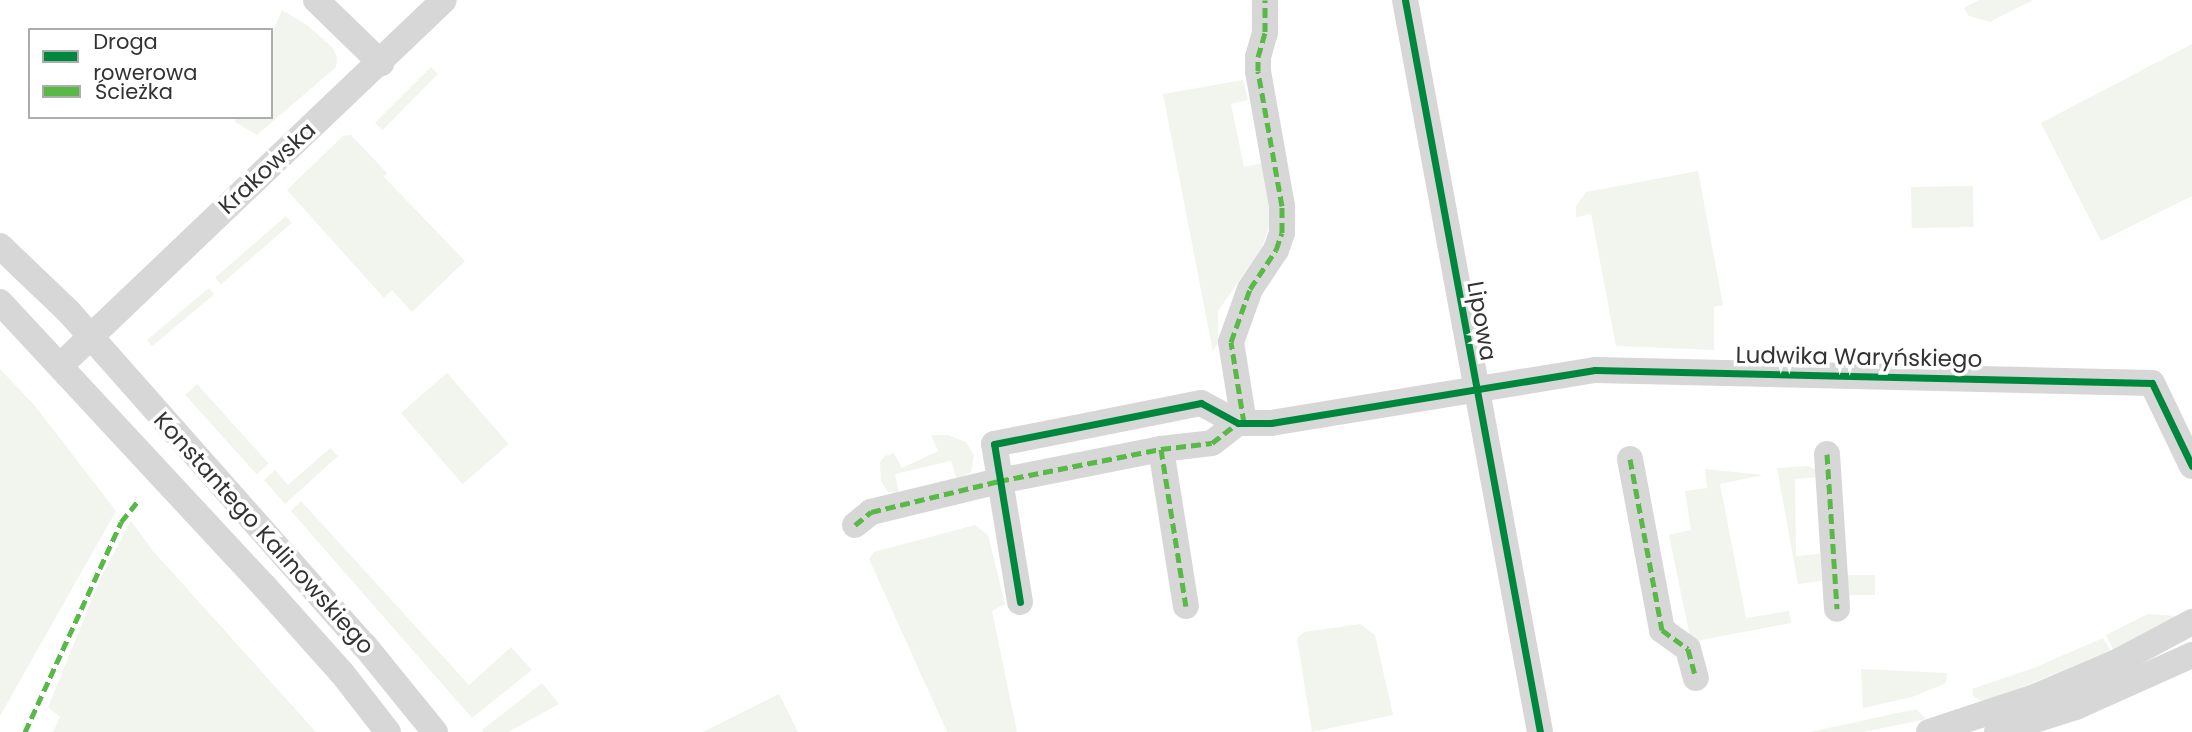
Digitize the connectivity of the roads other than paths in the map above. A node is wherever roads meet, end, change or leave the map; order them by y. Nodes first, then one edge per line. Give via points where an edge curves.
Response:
1 (316, 0) edge
2 (444, 0) edge
3 (1265, 0) edge
4 (1405, 0) edge
5 (381, 63) junction
6 (0, 246) edge
7 (0, 302) edge
8 (90, 336) junction
9 (60, 366) junction
10 (1475, 388) junction
11 (1241, 423) junction
12 (1161, 449) junction
13 (1826, 454) dead end
14 (1630, 459) dead end
15 (2192, 466) edge
16 (999, 481) junction
17 (855, 525) dead end
18 (1020, 602) dead end
19 (1186, 606) dead end
20 (1837, 609) dead end
21 (2192, 622) edge
22 (2192, 655) edge
23 (1696, 678) dead end
24 (1974, 725) edge
25 (388, 732) edge
26 (435, 732) edge
27 (1540, 732) edge
28 (1929, 732) edge
29 (1997, 732) edge

1 - 5 street
2 - 5 street, Krakowska
3 - 11 street via 1258,71 1282,205 1282,233 1250,289 1231,342
4 - 10 street, Lipowa
5 - 8 street, Krakowska
6 - 8 street, Konstantego Kalinowskiego via 43,284
7 - 9 street, Konstantego Kalinowskiego
8 - 9 street, Krakowska
8 - 26 street, Konstantego Kalinowskiego via 365,646
9 - 25 street, Konstantego Kalinowskiego via 325,654
10 - 11 street, Ludwika Waryńskiego via 1271,423
10 - 15 street, Ludwika Waryńskiego via 1613,370 2152,383
10 - 27 street, Lipowa
11 - 12 street via 1212,443
11 - 16 street via 1201,403 994,444
12 - 16 street
12 - 19 street
13 - 20 street
14 - 23 street via 1662,630 1688,649
16 - 17 street via 871,512
16 - 18 street
21 - 24 street
22 - 29 street via 2076,707
24 - 28 street

